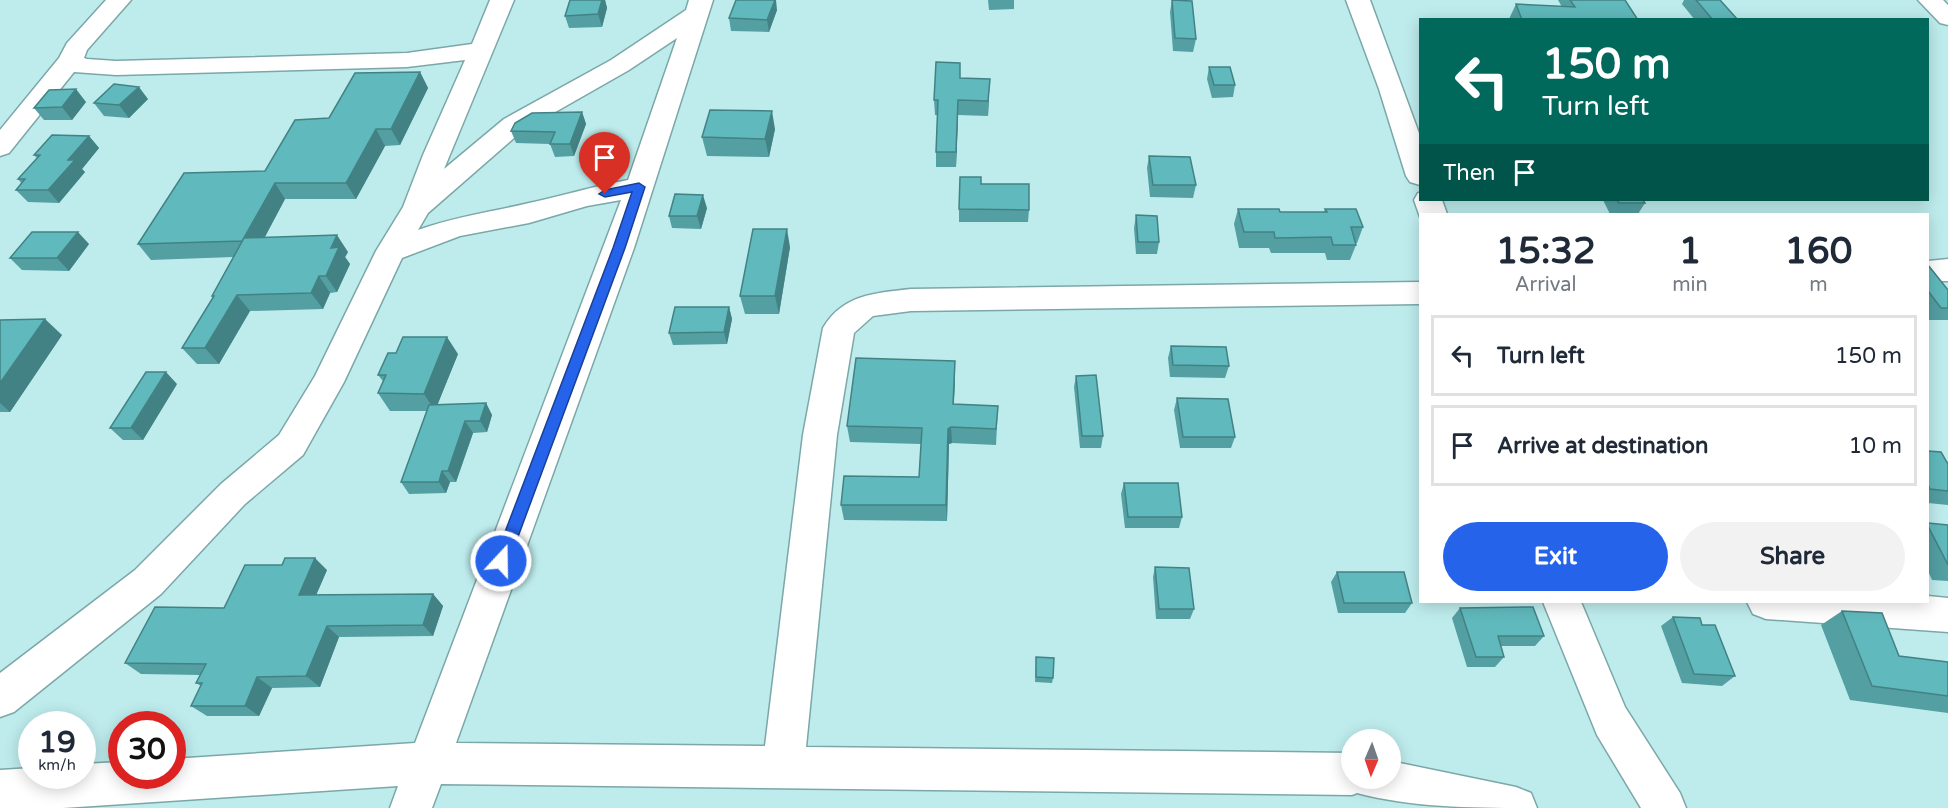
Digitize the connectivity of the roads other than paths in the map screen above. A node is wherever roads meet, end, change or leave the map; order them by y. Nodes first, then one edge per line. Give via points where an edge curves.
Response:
1 (143, 0) edge
2 (1358, 0) edge
3 (1930, 0) edge
4 (496, 3) edge
5 (699, 6) edge
6 (111, 8) edge
7 (1948, 18) edge
8 (482, 50) junction
9 (71, 60) junction
10 (0, 147) edge
11 (1419, 173) edge
12 (639, 187) junction
13 (417, 207) junction
14 (391, 251) junction
15 (1948, 270) edge
16 (1929, 272) edge
17 (1419, 293) edge
18 (1562, 603) edge
19 (1780, 603) edge
20 (1948, 615) edge
21 (0, 698) edge
22 (426, 763) junction
23 (783, 767) junction
24 (1341, 774) edge
25 (1401, 784) edge
26 (0, 791) edge
27 (411, 808) edge
28 (1516, 808) edge
29 (1665, 808) edge

1 - 6 street
2 - 11 street
3 - 7 street
4 - 8 street
5 - 12 street
5 - 13 street via 620,65 513,125
6 - 9 street via 76,48
8 - 9 street via 407,60 116,68 81,66
8 - 13 street
9 - 10 street
12 - 14 street via 455,227
12 - 22 street
13 - 14 street
14 - 21 street via 328,382 291,445 233,494 148,582
15 - 16 street
17 - 23 street via 911,300 865,306 840,328 820,435
18 - 29 street via 1611,721
19 - 20 street
22 - 23 street
22 - 26 street
22 - 27 street
23 - 24 street
25 - 28 street

